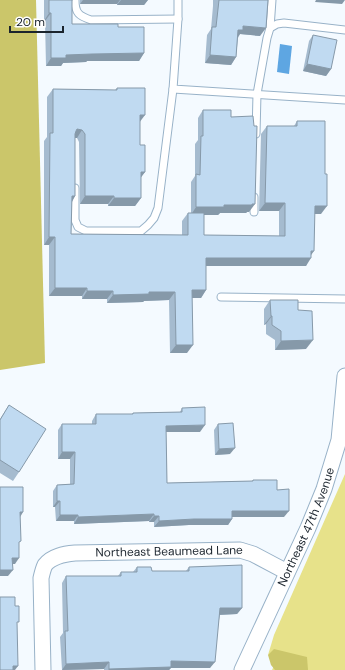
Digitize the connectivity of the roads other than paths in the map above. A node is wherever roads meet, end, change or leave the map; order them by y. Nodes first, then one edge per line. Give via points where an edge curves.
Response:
1 (74, 0) edge
2 (178, 0) edge
3 (272, 0) edge
4 (178, 19) junction
5 (270, 28) junction
6 (345, 30) edge
7 (173, 89) junction
8 (257, 94) junction
9 (345, 100) edge
10 (256, 141) edge
11 (75, 181) edge
12 (254, 189) edge
13 (254, 212) edge
14 (222, 297) dead end
15 (345, 299) edge
16 (345, 376) edge
17 (342, 440) edge
18 (287, 572) junction
19 (43, 670) edge
20 (242, 670) edge

1 - 4 lane via 79,15 91,20
2 - 4 lane
3 - 5 lane
4 - 7 lane
5 - 6 lane via 284,23
5 - 8 lane
7 - 8 lane
7 - 11 lane via 158,208 148,225 141,231 86,231 78,228 75,220
8 - 9 lane
8 - 10 lane
12 - 13 lane
14 - 15 lane
16 - 17 street, Northeast 47th Avenue
17 - 18 street, Northeast 47th Avenue via 308,528
18 - 19 street, Northeast Beaumead Lane via 240,550 75,553 52,558 45,566 41,578
18 - 20 street, Northeast 47th Avenue

